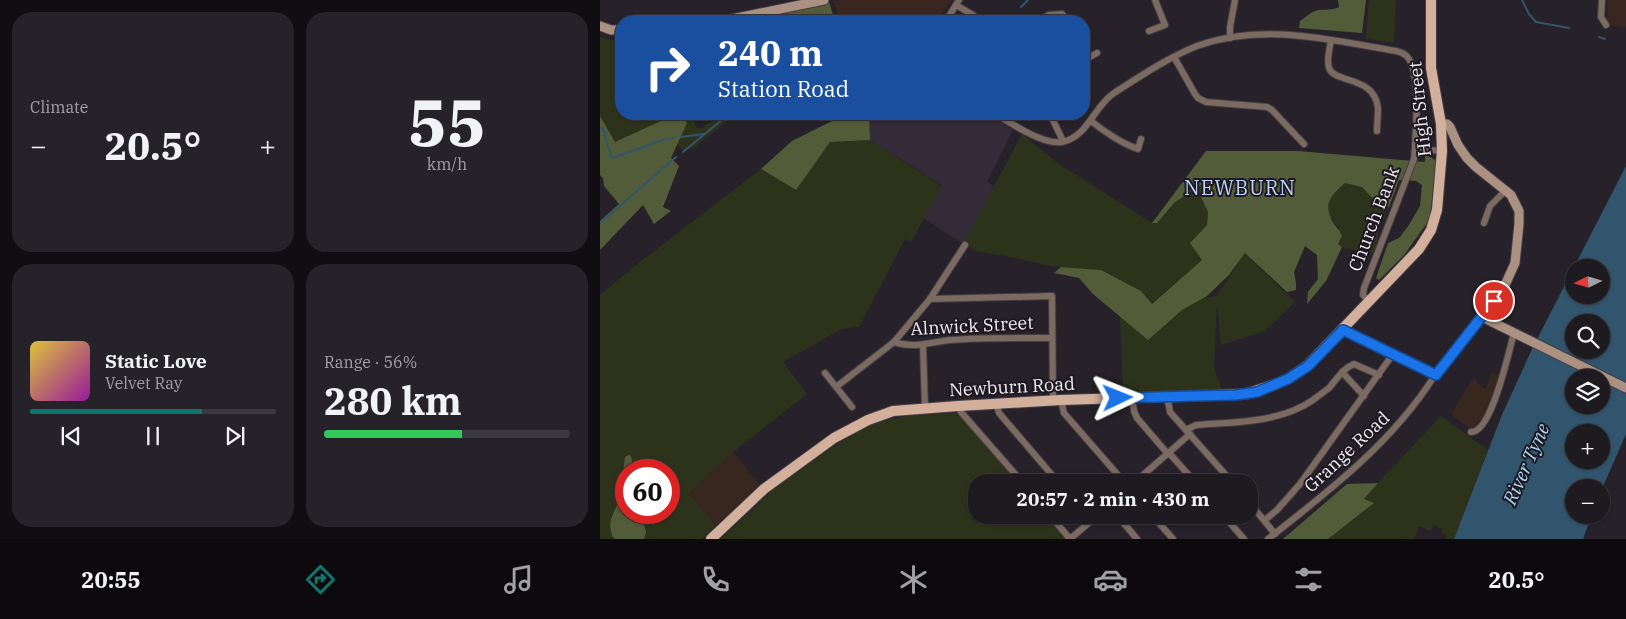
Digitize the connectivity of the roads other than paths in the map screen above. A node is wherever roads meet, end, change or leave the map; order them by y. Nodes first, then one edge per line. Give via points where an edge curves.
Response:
1 (824, 0) edge
2 (1155, 0) edge
3 (1235, 0) edge
4 (1431, 0) edge
5 (1602, 0) edge
6 (957, 2) edge
7 (751, 15) edge
8 (949, 15) edge
9 (973, 15) edge
10 (1049, 15) edge
11 (1063, 15) edge
12 (1606, 25) dead end
13 (600, 26) edge
14 (615, 30) edge
15 (1150, 31) dead end
16 (1230, 38) junction
17 (1331, 40) junction
18 (1097, 53) dead end
19 (1090, 57) edge
20 (1174, 57) junction
21 (1005, 120) edge
22 (1053, 120) edge
23 (1091, 121) junction
24 (1441, 124) junction
25 (1377, 132) dead end
26 (1141, 139) dead end
27 (1063, 141) junction
28 (1304, 144) dead end
29 (1415, 146) junction
30 (1442, 151) junction
31 (1506, 190) junction
32 (1484, 222) dead end
33 (965, 245) dead end
34 (930, 299) junction
35 (1369, 301) junction
36 (1482, 317) junction
37 (1343, 330) junction
38 (1514, 333) junction
39 (1052, 338) junction
40 (894, 342) junction
41 (923, 345) junction
42 (1393, 354) junction
43 (1342, 372) junction
44 (825, 373) dead end
45 (1379, 374) junction
46 (1436, 375) junction
47 (836, 387) junction
48 (1626, 388) edge
49 (1167, 396) junction
50 (1364, 396) junction
51 (1132, 397) junction
52 (1057, 400) junction
53 (996, 403) junction
54 (958, 406) junction
55 (852, 407) dead end
56 (925, 408) junction
57 (1188, 432) junction
58 (1471, 432) dead end
59 (1169, 454) junction
60 (1015, 474) edge
61 (1051, 474) edge
62 (1117, 474) edge
63 (1145, 474) edge
64 (1188, 474) edge
65 (1225, 474) edge
66 (1258, 512) edge
67 (1265, 520) junction
68 (1058, 524) edge
69 (1088, 524) edge
70 (1124, 524) edge
71 (1160, 524) edge
72 (1232, 524) edge
73 (1275, 534) junction
74 (711, 539) edge
75 (1070, 539) edge
76 (1137, 539) edge
77 (1173, 539) edge
78 (1244, 539) edge
79 (1268, 539) edge

1 - 7 street
2 - 15 street via 1165,25
3 - 16 street
4 - 24 main road, High Street via 1431,68
5 - 12 street via 1601,17
6 - 8 street
6 - 9 street
10 - 11 street
13 - 14 street
16 - 17 street, Church Bank via 1277,34
16 - 20 street, Church Bank via 1195,47
17 - 25 street via 1330,70 1371,92 1378,106
17 - 29 street, Church Bank via 1396,51 1410,60 1417,100
18 - 19 street
20 - 23 street, Church Bank via 1110,96
20 - 28 street via 1198,98 1206,102 1267,107
21 - 27 street via 1036,136
22 - 27 street
23 - 26 street via 1138,149
23 - 27 street, Church Bank
24 - 30 main road, High Street
24 - 31 street via 1450,127 1471,163
29 - 30 street
29 - 35 street, Church Bank via 1414,159 1364,288 1363,295
30 - 35 main road, High Street via 1437,210 1431,230 1419,249
31 - 32 street via 1490,206
31 - 36 street via 1519,211 1515,263 1505,285
33 - 34 street
34 - 39 street via 1052,296
34 - 40 street
35 - 37 main road, High Street
36 - 38 street
36 - 46 street
37 - 42 street
37 - 49 main road, Newburn Road via 1308,366 1267,388 1236,395
38 - 48 street
38 - 58 street via 1495,399 1478,430
39 - 41 street, Alnwick Street via 951,340
39 - 52 street
40 - 41 street, Alnwick Street via 907,346
40 - 47 street
41 - 56 street
42 - 45 street
42 - 46 street
43 - 45 street via 1354,364
43 - 50 street
43 - 57 street via 1328,389 1293,410 1268,418 1196,425
44 - 47 street
45 - 50 street
46 - 73 street, Grange Road via 1389,436
47 - 55 street
49 - 51 main road, Newburn Road
49 - 57 street via 1170,412
50 - 67 street via 1300,484
51 - 52 main road, Newburn Road
51 - 59 street via 1137,418
52 - 53 main road, Newburn Road
52 - 62 street via 1064,413
53 - 54 main road, Newburn Road
53 - 61 street via 999,413
54 - 56 main road, Newburn Road
54 - 60 street
56 - 74 main road, Newburn Road via 902,410 868,420 834,438 764,489
57 - 59 street
57 - 65 street
59 - 63 street
59 - 64 street
66 - 67 street
67 - 73 street
68 - 75 street
69 - 75 street
70 - 76 street
71 - 77 street
72 - 78 street
73 - 79 street, Grange Road

